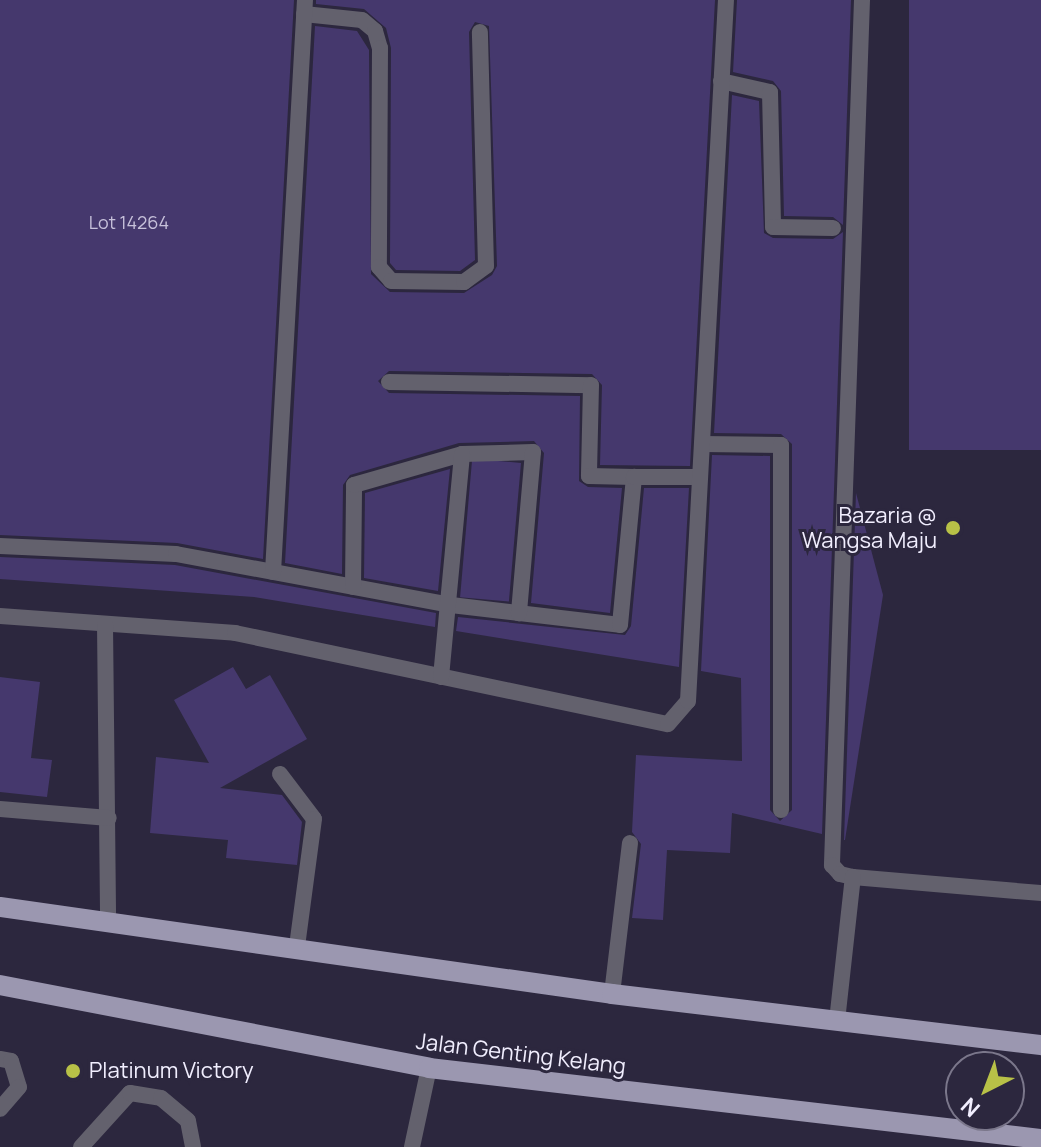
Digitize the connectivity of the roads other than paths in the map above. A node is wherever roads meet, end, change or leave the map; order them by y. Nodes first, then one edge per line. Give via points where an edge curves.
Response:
1 (726, 0) edge
2 (862, 0) edge
3 (304, 7) edge
4 (480, 32) dead end
5 (721, 81) junction
6 (833, 228) dead end
7 (389, 382) dead end
8 (702, 444) junction
9 (462, 454) junction
10 (634, 477) junction
11 (700, 477) junction
12 (0, 546) edge
13 (273, 572) junction
14 (353, 587) junction
15 (451, 605) junction
16 (519, 613) junction
17 (0, 616) edge
18 (105, 624) junction
19 (441, 677) junction
20 (280, 774) dead end
21 (0, 809) edge
22 (781, 810) dead end
23 (109, 818) junction
24 (630, 843) dead end
25 (853, 877) junction
26 (1041, 893) edge
27 (0, 907) edge
28 (108, 921) junction
29 (297, 947) junction
30 (0, 985) edge
31 (612, 994) junction
32 (837, 1021) junction
33 (1041, 1036) edge
34 (1020, 1043) junction
35 (1041, 1045) edge
36 (0, 1059) edge
37 (429, 1068) junction
38 (0, 1109) edge
39 (945, 1127) edge
40 (955, 1131) edge
41 (975, 1131) edge
42 (1041, 1139) edge
43 (81, 1147) edge
44 (193, 1147) edge
45 (412, 1147) edge
46 (983, 1147) edge

1 - 5 lane
2 - 25 lane via 832,865
3 - 4 lane via 362,20 375,31 380,48 379,267 391,281 464,282 486,266
3 - 13 lane
5 - 6 lane via 770,92 773,227
5 - 8 lane
7 - 10 lane via 591,385 589,476
8 - 11 lane
8 - 22 lane via 781,445
9 - 14 lane via 354,485
9 - 15 lane
9 - 16 lane via 533,452
10 - 11 lane
10 - 16 lane via 620,625
11 - 19 lane via 688,701 668,724
12 - 13 lane via 176,554
13 - 14 lane
14 - 15 lane
15 - 16 lane
15 - 19 lane
17 - 18 lane
18 - 19 lane via 235,633
18 - 23 lane
20 - 29 lane via 314,819
21 - 23 lane
23 - 28 lane
24 - 31 lane
25 - 26 lane
25 - 32 lane
27 - 28 main road
28 - 29 main road
29 - 31 main road
30 - 37 main road, Jalan Genting Kelang
31 - 32 main road
32 - 34 main road
33 - 34 main road
34 - 35 main road
36 - 38 lane via 11,1061 19,1087
37 - 39 main road, Jalan Genting Kelang
37 - 45 lane
40 - 46 main road
41 - 42 main road, Jalan Genting Kelang
43 - 44 lane via 130,1093 161,1098 188,1121

